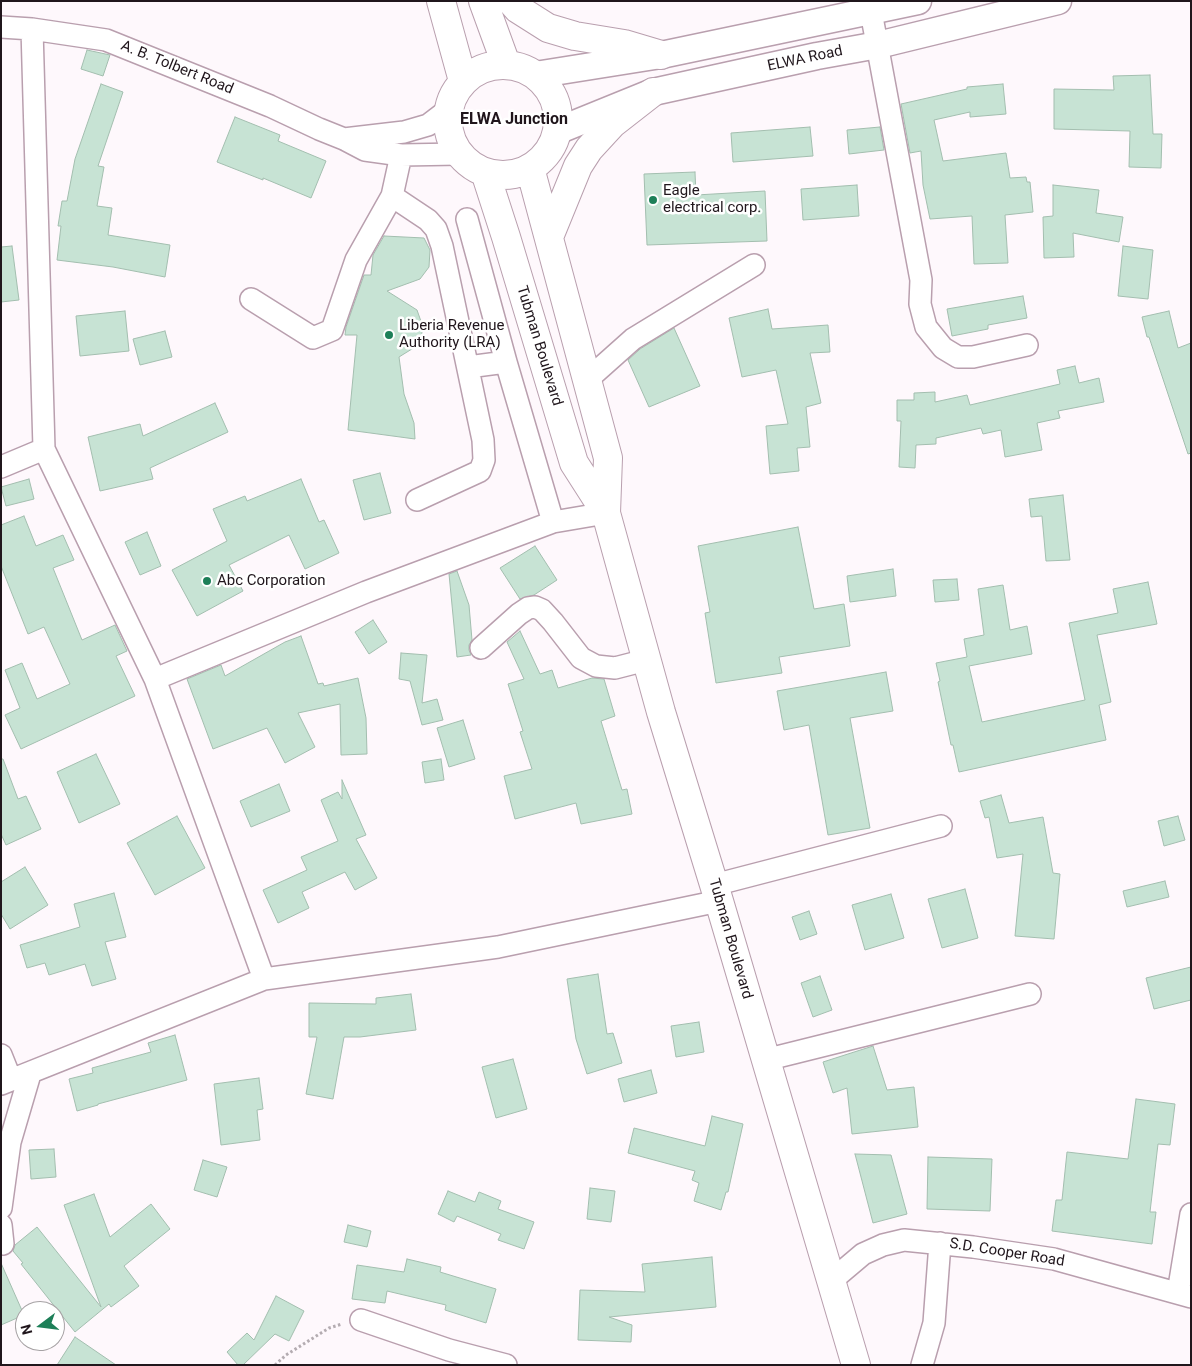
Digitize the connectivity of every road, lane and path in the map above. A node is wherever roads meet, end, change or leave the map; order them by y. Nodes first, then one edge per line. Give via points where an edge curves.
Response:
1 (441, 1) edge
2 (483, 1) edge
3 (511, 1) edge
4 (918, 1) edge
5 (1058, 1) edge
6 (870, 6) edge
7 (1, 26) edge
8 (32, 29) junction
9 (878, 45) junction
10 (661, 55) junction
11 (506, 64) junction
12 (535, 75) junction
13 (463, 81) junction
14 (653, 92) junction
15 (448, 109) junction
16 (557, 130) junction
17 (344, 139) junction
18 (459, 154) junction
19 (401, 155) junction
20 (530, 168) junction
21 (485, 172) junction
22 (392, 196) junction
23 (467, 218) dead end
24 (549, 237) junction
25 (754, 266) dead end
26 (251, 298) dead end
27 (1027, 345) dead end
28 (506, 362) junction
29 (468, 367) junction
30 (587, 380) junction
31 (44, 449) junction
32 (1, 467) edge
33 (417, 500) dead end
34 (606, 513) junction
35 (552, 522) junction
36 (480, 648) dead end
37 (646, 660) junction
38 (155, 679) junction
39 (941, 826) dead end
40 (716, 893) junction
41 (264, 979) junction
42 (1030, 994) dead end
43 (1, 1055) edge
44 (765, 1060) junction
45 (14, 1080) edge
46 (1, 1208) edge
47 (1191, 1214) edge
48 (940, 1243) junction
49 (831, 1281) junction
50 (1184, 1295) edge
51 (361, 1320) joint
52 (275, 1365) edge
53 (506, 1365) edge
54 (856, 1365) edge
55 (922, 1365) edge

1 - 13 highway
2 - 11 highway
3 - 10 highway via 548,28
4 - 6 main road
5 - 9 main road, ELWA Road
6 - 9 street
6 - 10 main road
7 - 8 street, A. B. Tolbert Road
8 - 17 street, A. B. Tolbert Road via 106,40
8 - 31 street
9 - 14 main road, ELWA Road
9 - 27 street via 921,280 920,304 926,327 943,348 958,357 973,357
10 - 12 main road
11 - 12 highway via 521,67
11 - 13 highway via 483,68
12 - 16 highway via 554,99
13 - 15 highway
14 - 16 main road, ELWA Road
14 - 24 highway via 612,124 589,149 578,166
15 - 17 street, A. B. Tolbert Road via 428,125 395,134
15 - 18 highway via 448,124
16 - 20 highway via 552,146
17 - 19 street, A. B. Tolbert Road via 365,150
18 - 19 street, A. B. Tolbert Road
18 - 21 highway
19 - 22 street
20 - 21 highway via 515,174
20 - 24 highway, Tubman Boulevard
21 - 34 highway, Tubman Boulevard via 574,463
22 - 26 street via 356,260 332,330 313,338
22 - 29 street via 436,229
23 - 28 street
24 - 30 highway, Tubman Boulevard
25 - 30 street via 633,339
28 - 29 street
28 - 35 street
29 - 33 street via 484,460 480,470
30 - 34 highway, Tubman Boulevard via 608,458
31 - 32 street
31 - 38 street
34 - 35 street
34 - 37 highway, Tubman Boulevard
35 - 38 street via 366,592
36 - 37 street via 519,614 535,607 554,622 581,658 596,666 615,668
37 - 40 highway, Tubman Boulevard
38 - 41 street
39 - 40 street
40 - 41 street via 498,947
40 - 44 highway, Tubman Boulevard
41 - 45 street
42 - 44 street
43 - 45 street
44 - 49 highway, Tubman Boulevard
45 - 46 street
47 - 50 street
48 - 49 street, S.D. Cooper Road via 904,1240 883,1245 864,1254
48 - 50 street, S.D. Cooper Road via 1054,1259
48 - 55 street via 934,1323
49 - 54 highway, Tubman Boulevard
51 - 52 path via 329,1328
51 - 53 street via 448,1350

